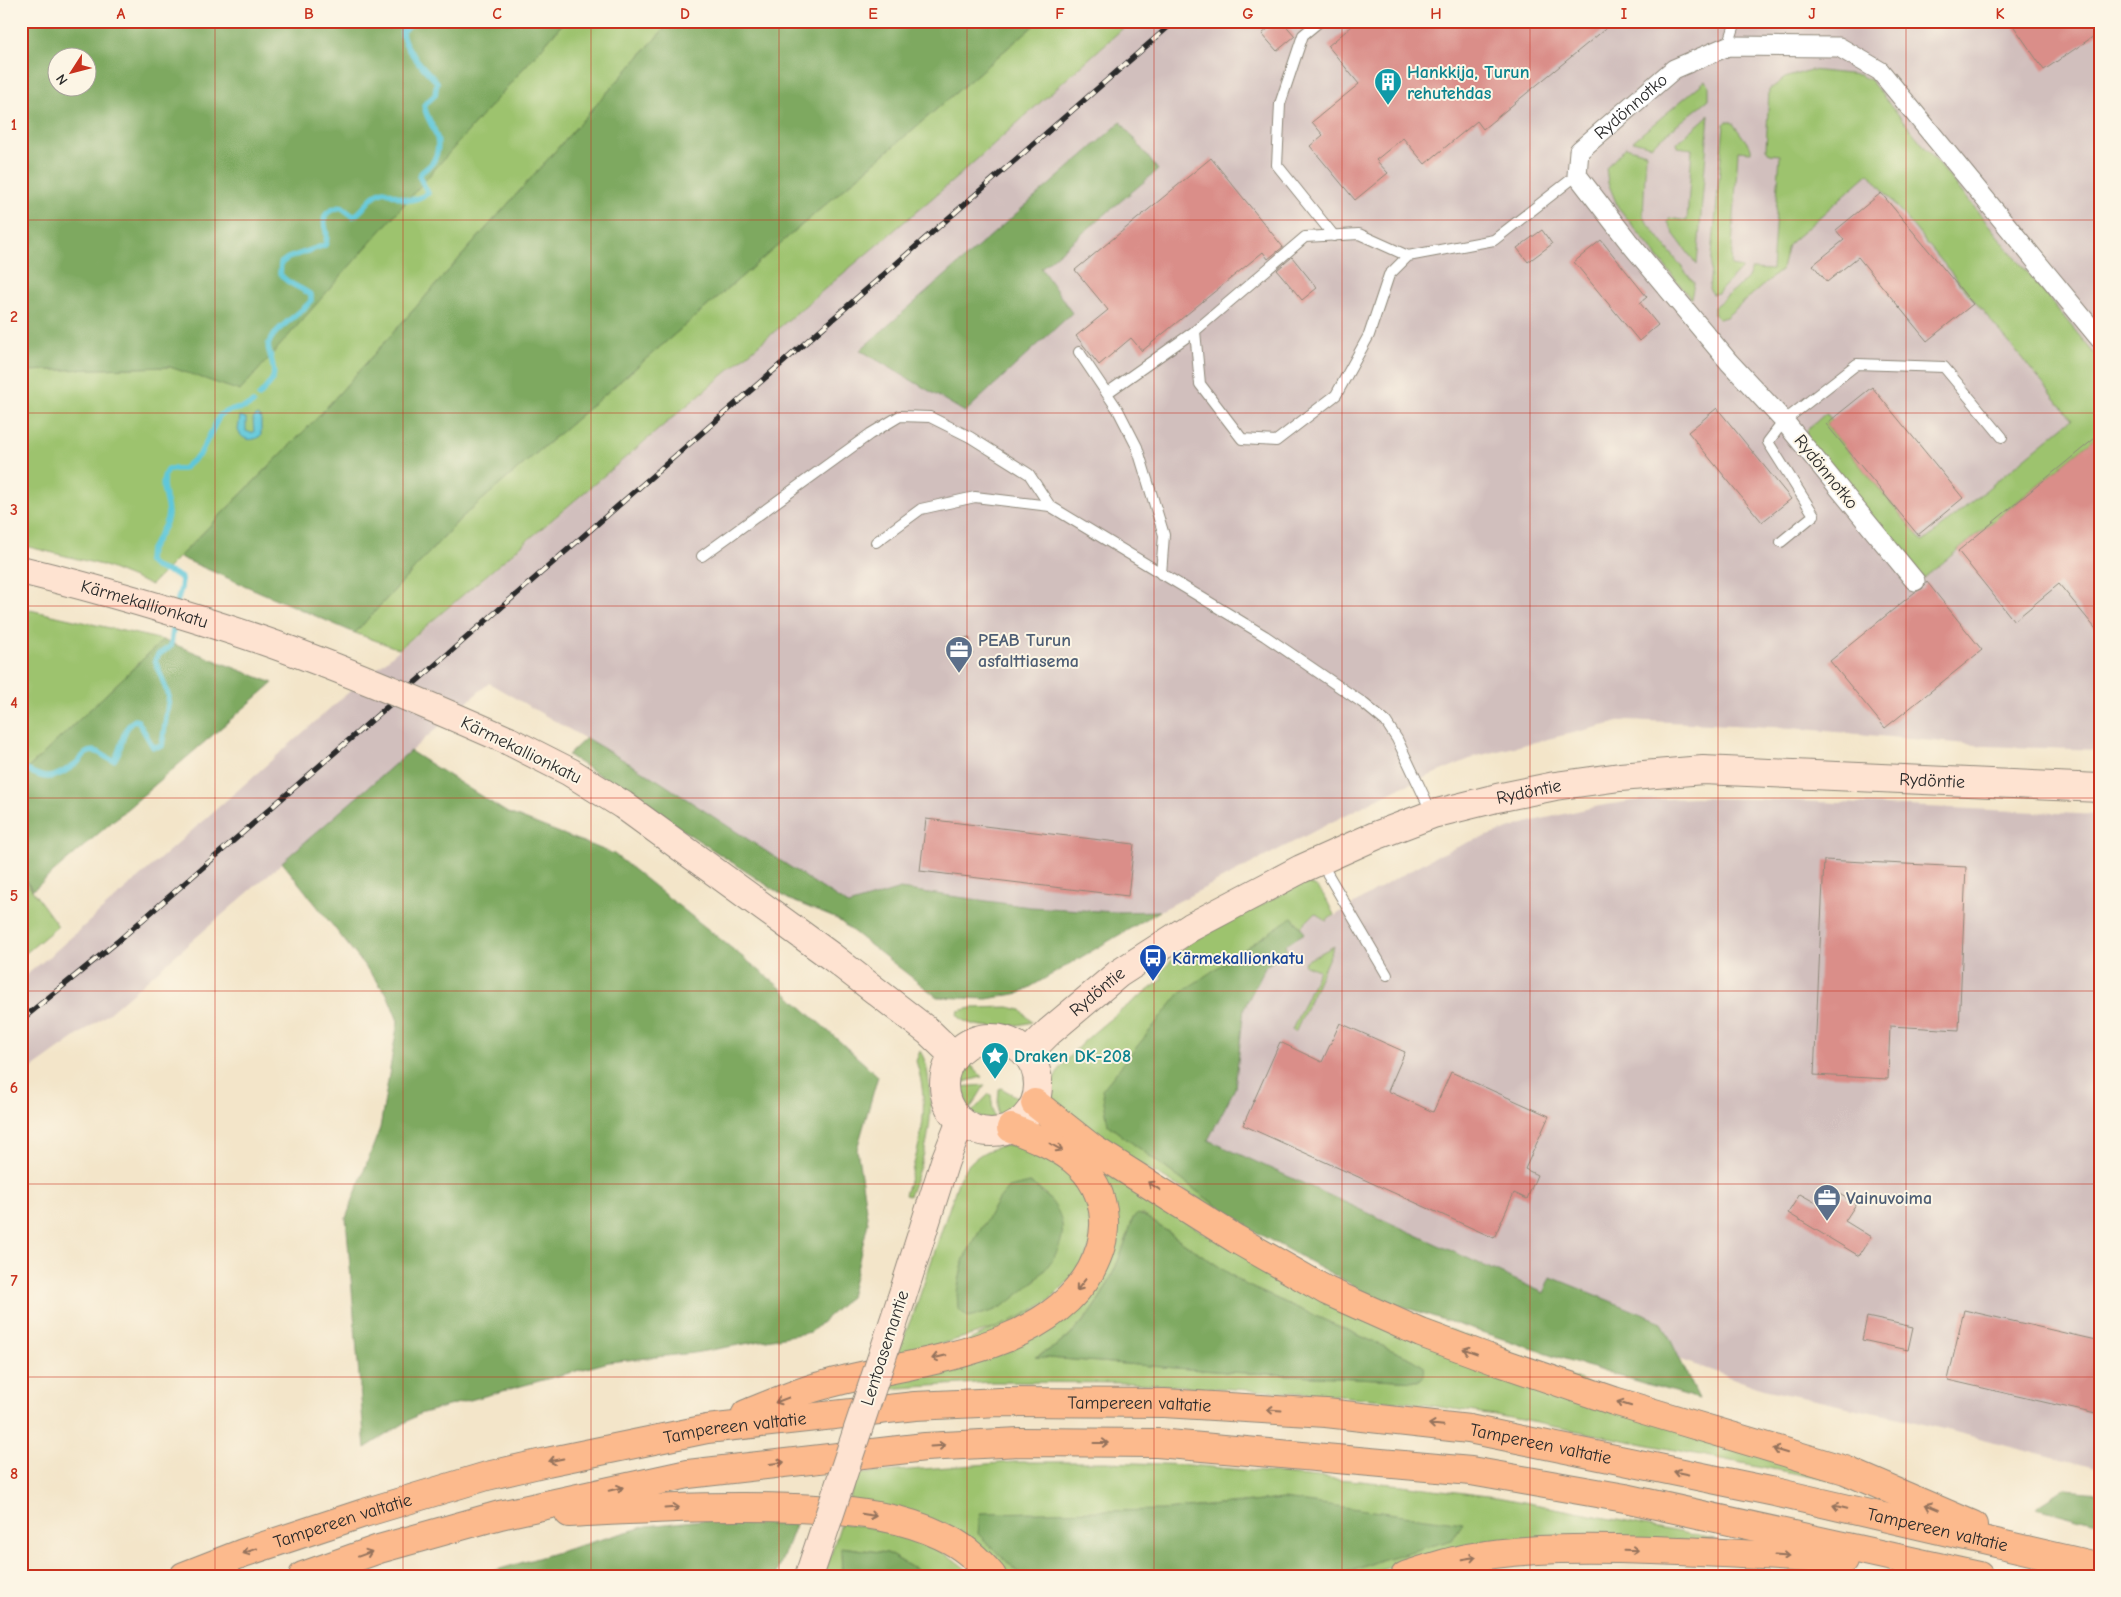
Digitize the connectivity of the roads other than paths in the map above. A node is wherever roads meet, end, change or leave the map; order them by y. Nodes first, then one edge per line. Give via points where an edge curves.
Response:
1 (1320, 21) edge
2 (1736, 21) edge
3 (1728, 46) junction
4 (1577, 175) junction
5 (1334, 236) junction
6 (1408, 256) junction
7 (1195, 331) junction
8 (2100, 339) edge
9 (1079, 352) dead end
10 (1108, 393) junction
11 (1784, 421) junction
12 (2002, 437) dead end
13 (1050, 506) junction
14 (876, 542) dead end
15 (1781, 542) dead end
16 (702, 556) dead end
17 (21, 570) edge
18 (1161, 574) junction
19 (1915, 581) dead end
20 (2100, 788) edge
21 (1433, 814) junction
22 (1320, 860) junction
23 (1387, 974) dead end
24 (1027, 1054) junction
25 (954, 1056) junction
26 (1035, 1103) junction
27 (961, 1121) junction
28 (1011, 1128) junction
29 (707, 1429) junction
30 (500, 1515) junction
31 (2041, 1554) junction
32 (1937, 1566) junction
33 (2100, 1567) edge
34 (184, 1576) edge
35 (303, 1576) edge
36 (809, 1576) edge
37 (992, 1576) edge
38 (1405, 1576) edge
39 (1979, 1576) edge

1 - 5 lane via 1303,35 1280,104 1277,165
2 - 3 lane
3 - 4 street, Rydönnotko via 1674,69 1579,152
3 - 8 street, Rydönnotko via 1839,47 1880,71
4 - 6 lane via 1494,240
4 - 11 street, Rydönnotko via 1729,362
5 - 6 lane via 1359,234
5 - 7 lane via 1305,237
6 - 7 lane via 1389,275 1369,335 1336,395 1276,441 1242,439 1200,384
7 - 10 lane
9 - 10 lane
10 - 18 lane via 1137,447 1146,474 1164,536
11 - 12 lane via 1858,364 1944,367
11 - 15 lane via 1768,442 1814,516
11 - 19 street, Rydönnotko
13 - 14 lane via 975,497 921,509
13 - 16 lane via 1029,474 970,437 930,417 900,416 870,434
13 - 18 lane
17 - 25 street, Kärmekallionkatu, bridge via 264,641 363,678 509,741 570,772 623,805 832,957 930,1032
18 - 21 lane via 1266,636 1364,703 1386,722
20 - 21 street, Rydöntie via 1703,770 1555,786
21 - 22 street, Rydöntie
22 - 23 lane
22 - 24 street, Rydöntie via 1157,947 1111,980
24 - 25 street via 1011,1042 987,1038 974,1040
24 - 26 street via 1035,1067 1038,1082
25 - 27 street via 946,1069 944,1084 946,1098
26 - 28 street
31 -> 26 highway via 1844,1470 1614,1401 1494,1360 1421,1333 1327,1292 1093,1149
27 - 28 street via 974,1129 989,1132
27 - 36 street, Lentoasemantie, bridge via 945,1161
28 -> 29 highway via 1052,1144 1074,1159 1090,1177 1102,1206 1104,1232 1097,1256 1086,1278 1065,1303 1032,1325 987,1344 823,1385
31 -> 29 highway, Tampereen valtatie via 1775,1492 1468,1429 1326,1413 1164,1403 1000,1402 915,1406
29 -> 34 highway, Tampereen valtatie via 486,1476 364,1512
30 -> 32 highway, Tampereen valtatie via 688,1474 870,1452 1019,1442 1157,1443 1471,1471 1625,1498
35 -> 30 highway, Tampereen valtatie via 379,1549
30 -> 37 highway via 710,1506 848,1512 901,1521 942,1536 970,1553
31 - 33 highway, Tampereen valtatie
38 -> 32 highway via 1466,1558 1532,1550 1587,1548 1733,1553
32 - 39 highway, Tampereen valtatie

